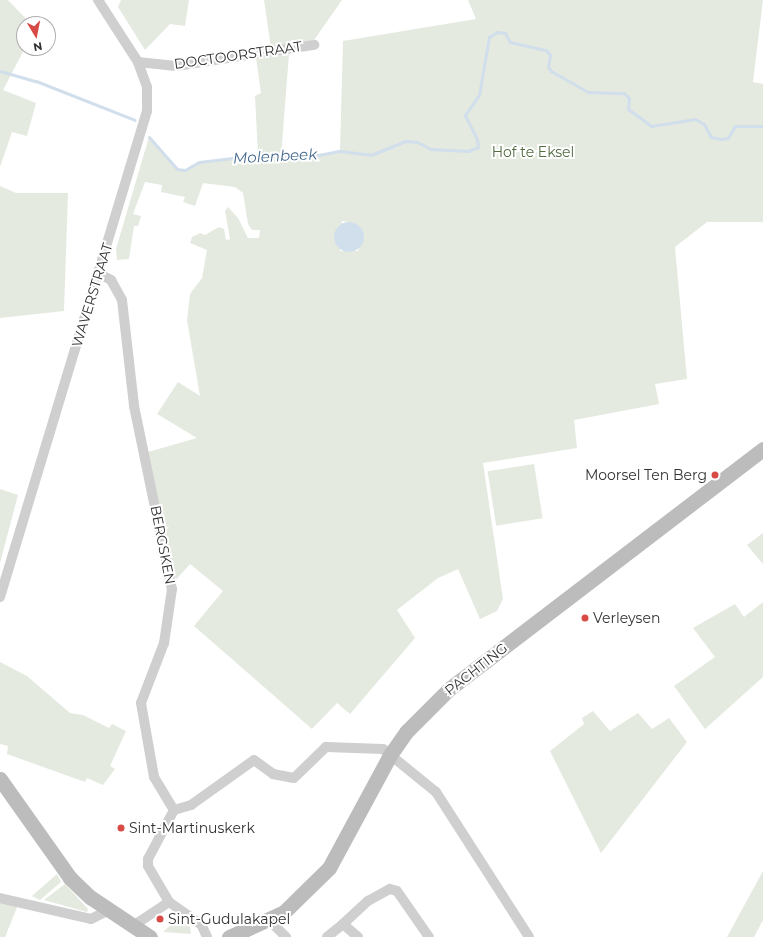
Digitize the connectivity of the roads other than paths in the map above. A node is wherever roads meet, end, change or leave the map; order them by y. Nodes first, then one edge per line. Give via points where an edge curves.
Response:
1 (98, 0) edge
2 (314, 45) dead end
3 (138, 62) junction
4 (98, 274) junction
5 (763, 449) edge
6 (0, 597) edge
7 (390, 755) junction
8 (0, 779) edge
9 (174, 810) junction
10 (0, 898) edge
11 (169, 902) junction
12 (109, 910) junction
13 (270, 921) junction
14 (343, 924) junction
15 (133, 926) junction
16 (235, 935) edge
17 (150, 937) edge
18 (207, 937) edge
19 (286, 937) edge
20 (327, 937) edge
21 (358, 937) edge
22 (429, 937) edge
23 (529, 937) edge

1 - 3 street, WAVERSTRAAT
2 - 3 street, DOCTOORSTRAAT via 176,66
3 - 4 street, WAVERSTRAAT via 147,87 147,111
4 - 6 street, WAVERSTRAAT
4 - 9 street, BERGSKEN via 111,280 118,292 134,406 172,589 164,643 141,703 154,777
5 - 7 main road, PACHTING via 448,689 407,731
7 - 9 street via 372,747 326,747 298,775 290,778 273,774 254,760 191,805
7 - 13 main road, PACHTING via 329,868 297,902
7 - 23 street via 436,792
8 - 12 main road via 70,878
9 - 11 street via 148,859 148,866
10 - 12 street via 91,919
11 - 15 street
11 - 18 street via 201,924
12 - 15 main road
13 - 16 main road, PACHTING
13 - 19 street
14 - 20 street
14 - 21 street
14 - 22 street via 368,901 390,889 397,891
15 - 17 main road

